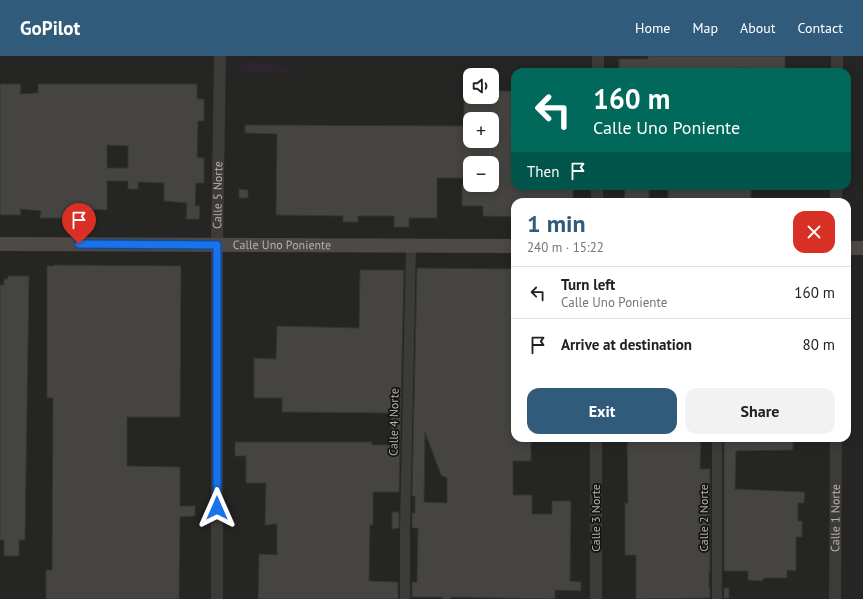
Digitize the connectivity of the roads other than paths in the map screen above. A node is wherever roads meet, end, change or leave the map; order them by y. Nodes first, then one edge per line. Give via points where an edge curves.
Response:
1 (220, 56) edge
2 (598, 56) edge
3 (837, 56) edge
4 (598, 68) edge
5 (837, 68) edge
6 (0, 244) edge
7 (217, 245) junction
8 (411, 246) junction
9 (511, 246) edge
10 (851, 248) edge
11 (863, 248) edge
12 (596, 442) edge
13 (717, 442) edge
14 (836, 442) edge
15 (217, 599) edge
16 (405, 599) edge
17 (596, 599) edge
18 (717, 599) edge
19 (835, 599) edge

1 - 7 street, Calle 5 Norte
2 - 4 street
3 - 5 street
6 - 7 main road, Calle Uno Poniente
7 - 8 main road, Calle Uno Poniente
7 - 15 street, Calle 5 Norte
8 - 9 main road, Calle Uno Poniente
8 - 16 street, Calle 4 Norte via 404,529
10 - 11 main road
12 - 17 street, Calle 3 Norte
13 - 18 street, Calle 2 Norte
14 - 19 street, Calle 1 Norte

